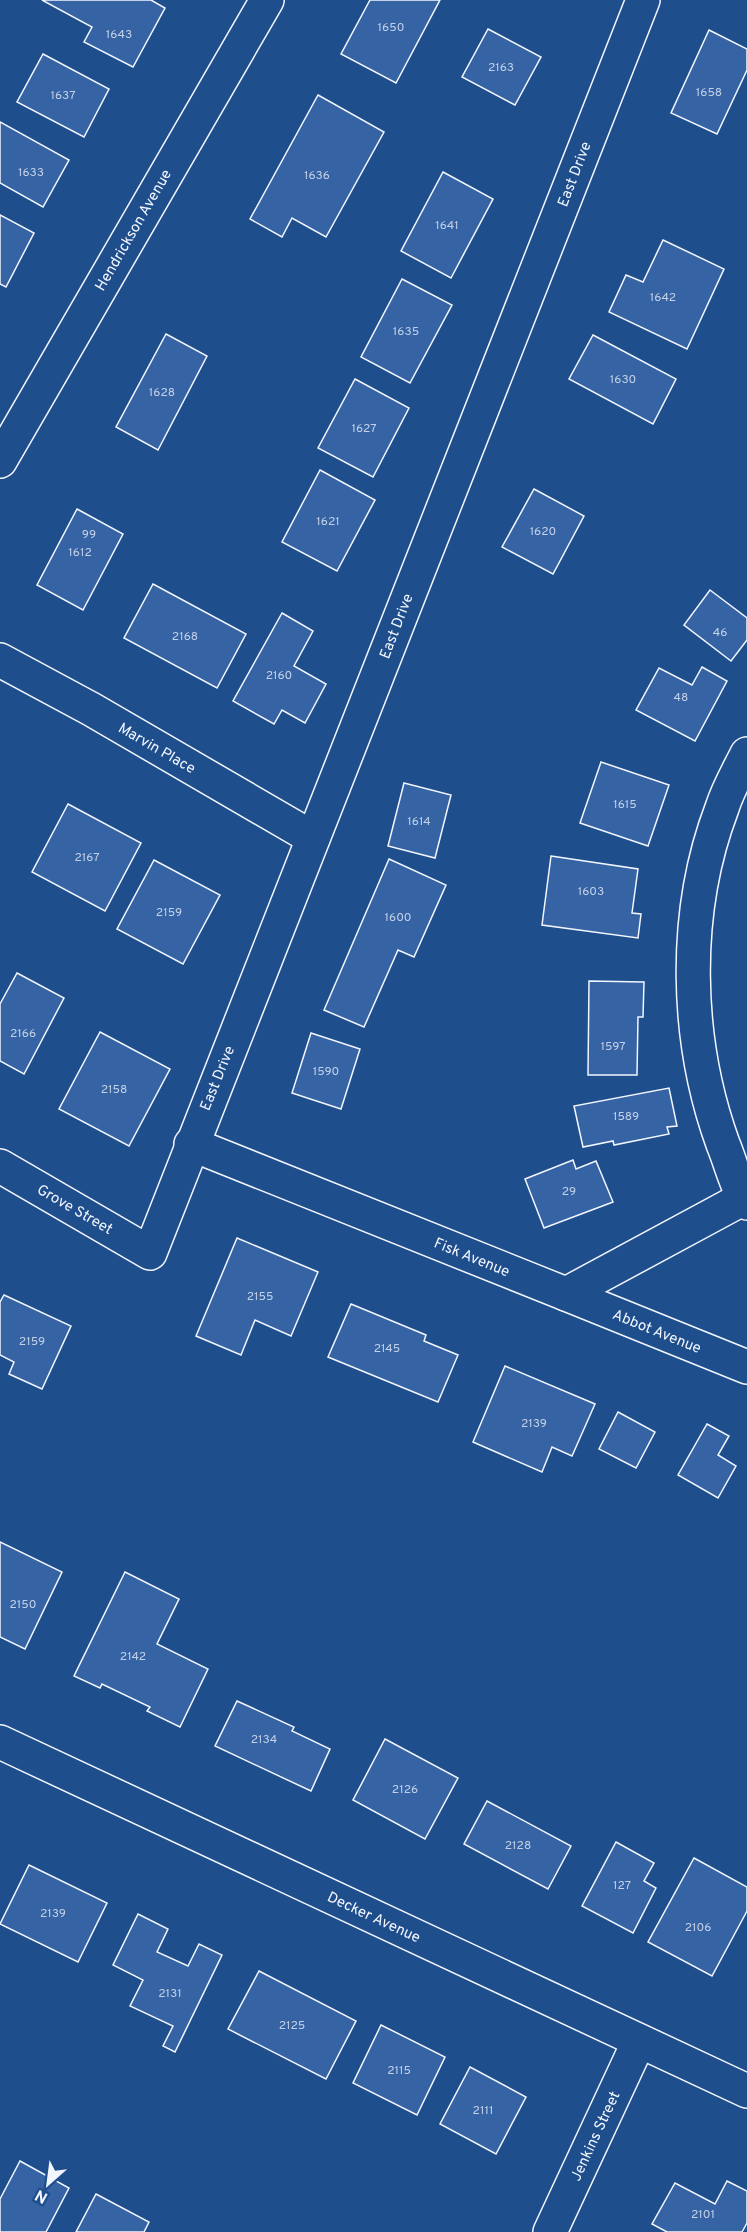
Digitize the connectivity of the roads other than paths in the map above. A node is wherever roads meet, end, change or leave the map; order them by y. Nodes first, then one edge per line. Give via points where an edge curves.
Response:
1 (267, 0) edge
2 (632, 4) edge
3 (0, 461) edge
4 (0, 660) edge
5 (744, 767) edge
6 (313, 838) junction
7 (191, 1144) junction
8 (0, 1166) edge
9 (743, 1186) edge
10 (150, 1252) joint
11 (566, 1294) junction
12 (747, 1367) edge
13 (0, 1742) edge
14 (639, 2041) junction
15 (747, 2091) edge
16 (550, 2232) edge

1 - 3 street, Hendrickson Avenue
2 - 6 street, East Drive
4 - 6 street, Marvin Place
5 - 9 street via 722,807 707,858 694,961 695,1013 713,1116
6 - 7 street, East Drive
7 - 10 street, East Drive
7 - 11 street, Fisk Avenue
8 - 10 street, Grove Street
9 - 11 street
11 - 12 street, Abbot Avenue
13 - 14 street, Decker Avenue
14 - 15 street, Decker Avenue
14 - 16 street, Jenkins Street

